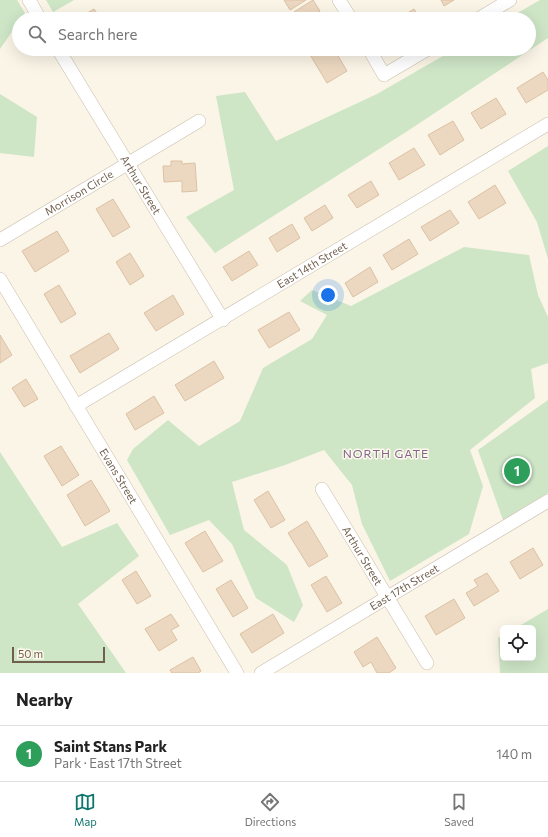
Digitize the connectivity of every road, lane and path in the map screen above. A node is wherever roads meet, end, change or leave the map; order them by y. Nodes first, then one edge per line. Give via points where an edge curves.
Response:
1 (29, 0) edge
2 (339, 0) edge
3 (510, 0) edge
4 (36, 12) edge
5 (347, 12) edge
6 (490, 12) edge
7 (62, 56) edge
8 (373, 56) edge
9 (416, 56) edge
10 (199, 121) dead end
11 (548, 124) edge
12 (127, 164) junction
13 (0, 240) edge
14 (0, 279) edge
15 (222, 320) junction
16 (76, 406) junction
17 (322, 489) dead end
18 (548, 501) edge
19 (388, 597) junction
20 (428, 663) dead end
21 (237, 673) edge
22 (261, 673) edge

1 - 4 street
2 - 5 street
3 - 6 street
7 - 12 street, Arthur Street
8 - 9 street via 384,75
10 - 12 street, Morrison Circle
11 - 15 street, East 14th Street
12 - 13 street, Morrison Circle
12 - 15 street, Arthur Street
14 - 16 street, Evans Street
15 - 16 street, East 14th Street
16 - 21 street, Evans Street
17 - 19 street, Arthur Street
18 - 19 street, East 17th Street
19 - 20 street, Arthur Street
19 - 22 street, East 17th Street

